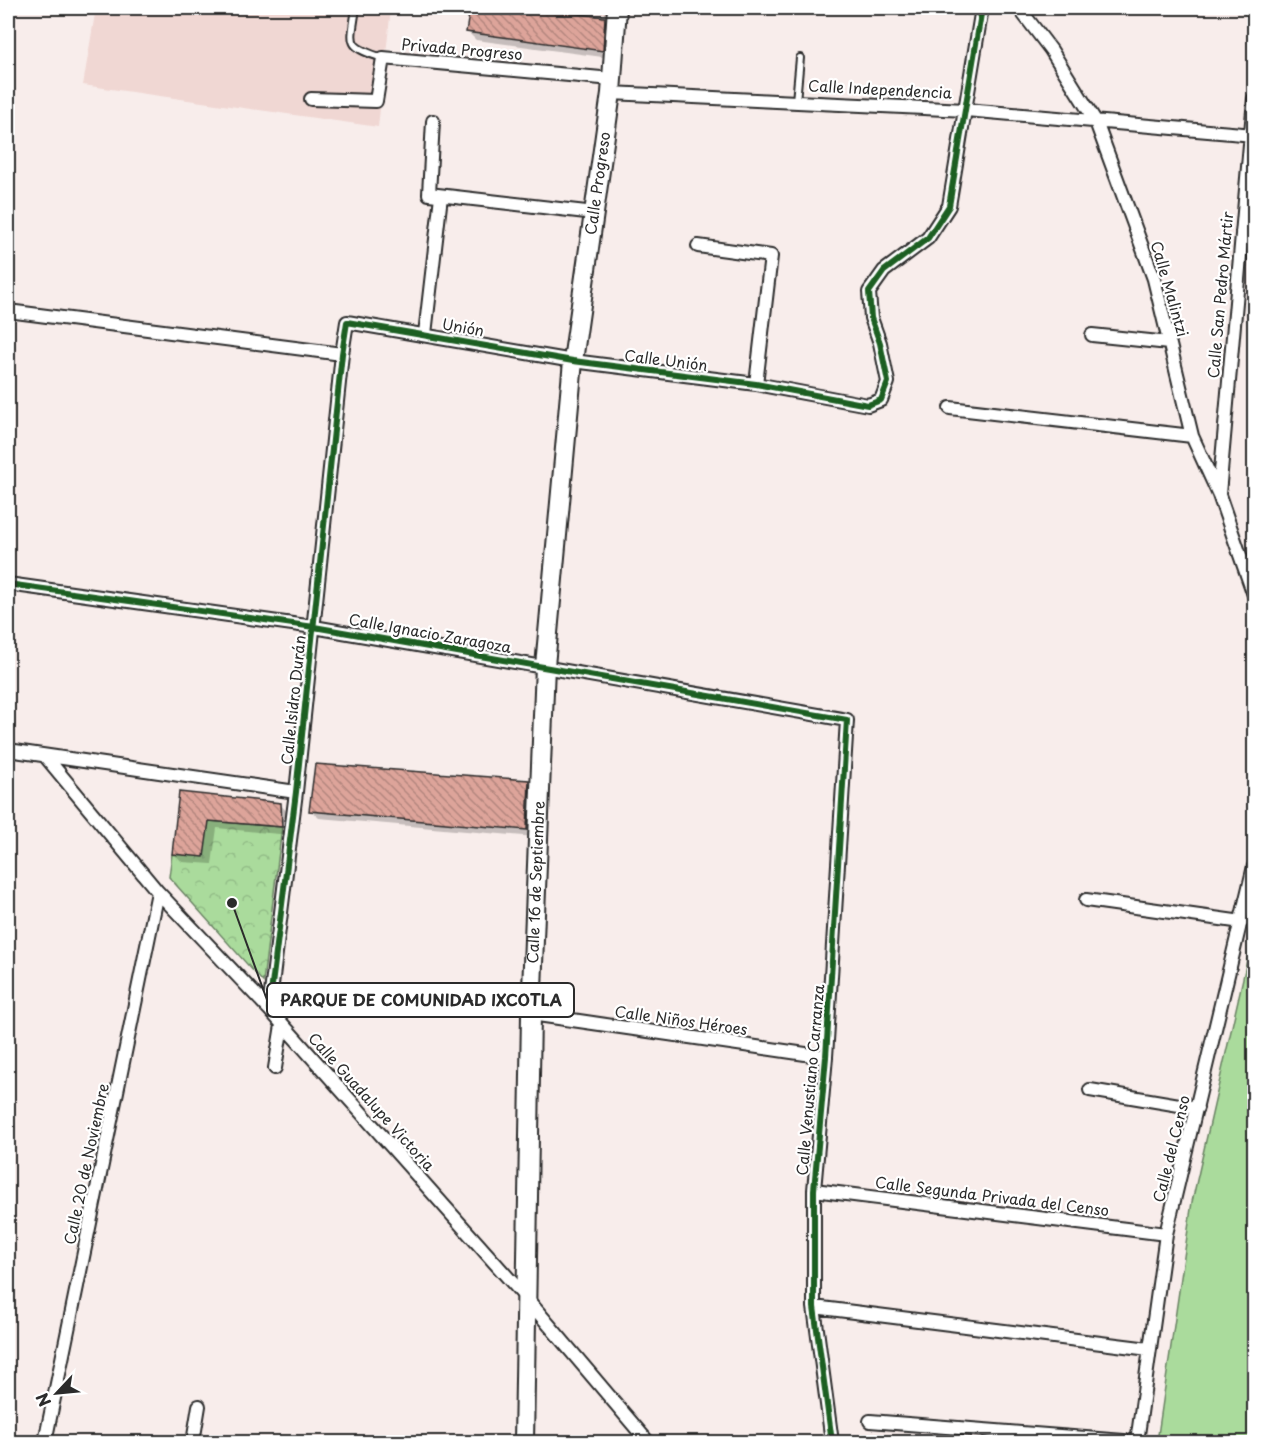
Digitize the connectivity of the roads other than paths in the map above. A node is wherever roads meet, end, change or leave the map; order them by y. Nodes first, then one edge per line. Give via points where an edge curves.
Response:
1 (356, 8) edge
2 (616, 8) edge
3 (982, 8) edge
4 (1019, 8) edge
5 (1250, 8) edge
6 (1254, 8) edge
7 (383, 58) junction
8 (800, 58) dead end
9 (612, 86) junction
10 (310, 99) dead end
11 (1254, 99) edge
12 (796, 101) junction
13 (966, 110) junction
14 (433, 121) dead end
15 (1096, 122) junction
16 (1253, 134) edge
17 (441, 196) junction
18 (595, 213) junction
19 (1248, 232) edge
20 (698, 246) dead end
21 (8, 311) edge
22 (347, 322) joint
23 (424, 334) junction
24 (1092, 335) dead end
25 (1170, 343) junction
26 (342, 354) junction
27 (573, 361) junction
28 (756, 384) junction
29 (950, 408) dead end
30 (1192, 436) junction
31 (1219, 495) junction
32 (8, 584) edge
33 (1254, 595) edge
34 (314, 627) junction
35 (545, 666) junction
36 (847, 720) joint
37 (8, 750) edge
38 (45, 756) junction
39 (296, 792) junction
40 (1254, 866) edge
41 (158, 892) junction
42 (1086, 900) dead end
43 (1242, 922) junction
44 (269, 1009) junction
45 (531, 1014) junction
46 (282, 1025) junction
47 (826, 1057) junction
48 (275, 1068) dead end
49 (1090, 1090) dead end
50 (1197, 1108) junction
51 (814, 1190) junction
52 (1166, 1234) junction
53 (527, 1299) junction
54 (814, 1306) junction
55 (1149, 1349) junction
56 (199, 1406) dead end
57 (870, 1421) dead end
58 (1137, 1442) edge
59 (45, 1443) edge
60 (193, 1443) edge
61 (524, 1443) edge
62 (648, 1443) edge
63 (832, 1443) edge

1 - 7 lane via 352,37 355,46
2 - 9 street, Calle Progreso
3 - 13 street
4 - 15 street, Calle Malintzi via 1051,50
5 - 6 street
7 - 9 street, Privada Progreso
7 - 10 street, Privada Progreso via 376,101
8 - 12 lane
9 - 12 street, Calle Independencia
9 - 18 street, Calle Progreso
11 - 16 street, Calle San Pedro Mártir
12 - 13 street, Calle Independencia
13 - 15 street, Calle Independencia
13 - 28 street, Calle Unión via 949,206 928,238 884,272 868,292 888,382 881,400 868,405
14 - 17 street via 429,194
15 - 16 street, Calle Independencia
15 - 25 street, Calle Malintzi via 1154,279
16 - 19 street, Calle San Pedro Mártir
17 - 18 street
17 - 23 street
18 - 27 street, Calle Progreso
19 - 31 street, Calle San Pedro Mártir
20 - 28 street via 771,256
21 - 26 street
22 - 23 street, Unión
22 - 26 street, Calle Isidro Durán
23 - 27 street, Unión
24 - 25 street
25 - 30 street, Calle Malintzi
26 - 34 street, Calle Isidro Durán
27 - 28 street, Calle Unión
27 - 35 street, Calle 16 de Septiembre
29 - 30 street
30 - 31 street, Calle Malintzi
31 - 33 street, Calle Malintzi
32 - 34 street, Calle Ignacio Zaragoza
34 - 35 street, Calle Ignacio Zaragoza
34 - 39 street, Calle Isidro Durán
35 - 36 street, Calle Ignacio Zaragoza
35 - 45 street, Calle 16 de Septiembre
36 - 47 street, Calle Venustiano Carranza
37 - 38 street
38 - 39 street
38 - 41 street, Calle Guadalupe Victoria
39 - 44 street, Calle Isidro Durán
40 - 43 street, Calle del Censo
41 - 44 street, Calle Guadalupe Victoria
41 - 59 street, Calle 20 de Noviembre
42 - 43 street
43 - 50 street, Calle del Censo
44 - 46 street, Calle Guadalupe Victoria
45 - 47 street, Calle Niños Héroes
45 - 53 street, Calle 16 de Septiembre
46 - 48 street
46 - 53 street, Calle Guadalupe Victoria
47 - 51 street, Calle Venustiano Carranza
49 - 50 street
50 - 52 street, Calle del Censo
51 - 52 street, Calle Segunda Privada del Censo
51 - 54 street, Calle Venustiano Carranza
52 - 55 street, Calle del Censo
53 - 61 street, Calle 16 de Septiembre
53 - 62 street, Calle Guadalupe Victoria
54 - 55 street
54 - 63 street, Calle Venustiano Carranza
55 - 58 street, Calle del Censo
56 - 60 street
57 - 58 street, Calle del Censo

